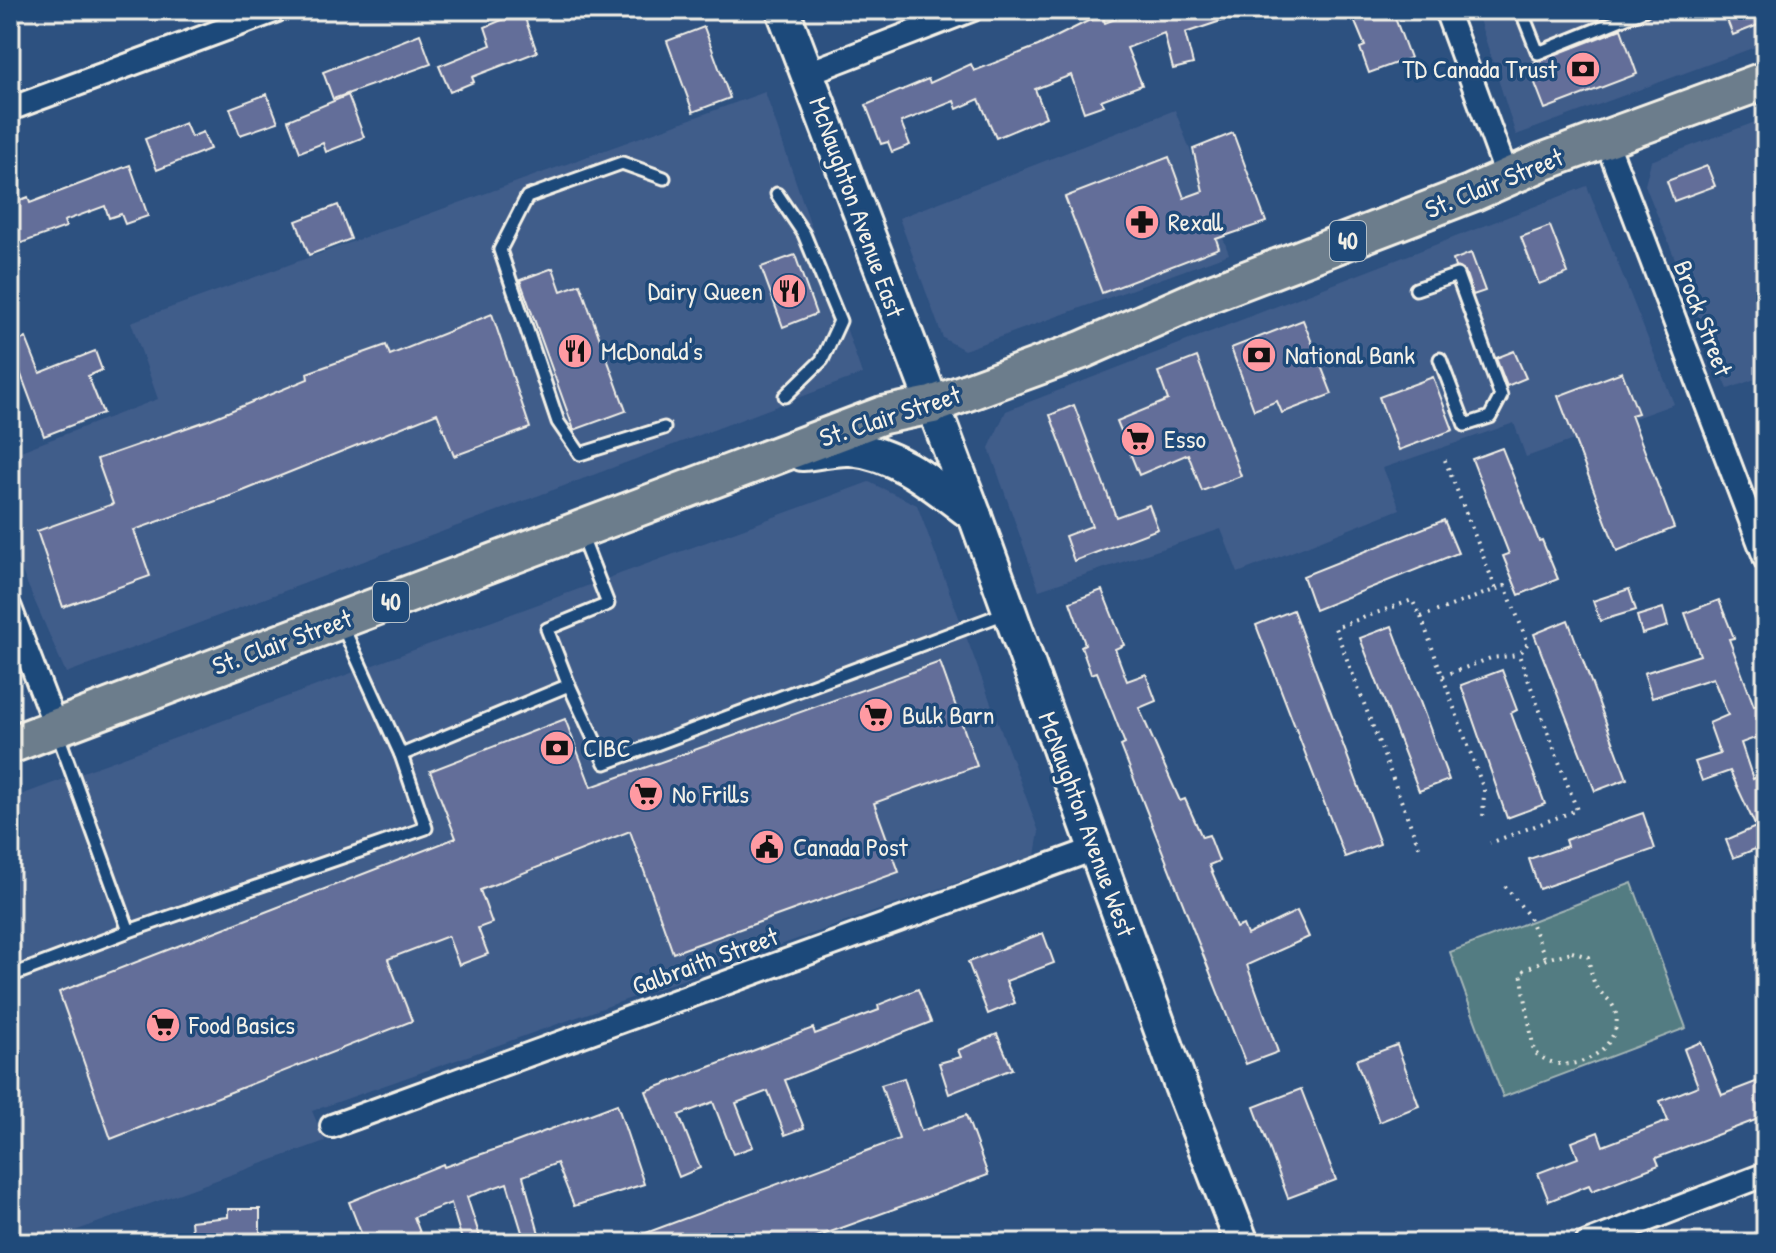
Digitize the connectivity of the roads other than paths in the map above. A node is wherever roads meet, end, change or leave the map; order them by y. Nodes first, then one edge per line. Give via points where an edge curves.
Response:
1 (277, 10) edge
2 (783, 10) edge
3 (971, 10) edge
4 (1446, 10) edge
5 (1521, 10) edge
6 (1644, 10) edge
7 (808, 73) junction
8 (1766, 80) edge
9 (10, 109) edge
10 (1606, 140) junction
11 (1507, 176) junction
12 (664, 178) dead end
13 (777, 194) dead end
14 (1416, 289) dead end
15 (1440, 359) dead end
16 (785, 396) dead end
17 (932, 405) junction
18 (664, 428) dead end
19 (773, 458) junction
20 (975, 516) junction
21 (580, 532) junction
22 (1766, 560) edge
23 (10, 608) edge
24 (1010, 611) junction
25 (340, 620) junction
26 (569, 685) junction
27 (56, 728) junction
28 (10, 745) edge
29 (401, 755) junction
30 (1097, 848) junction
31 (129, 931) junction
32 (10, 976) edge
33 (332, 1126) dead end
34 (1766, 1174) edge
35 (1242, 1243) edge
36 (1587, 1243) edge

1 - 9 street
2 - 7 main road, McNaughton Avenue East
3 - 7 street
4 - 11 street
5 - 6 lane via 1538,53
7 - 17 main road, McNaughton Avenue East
8 - 10 main road, St. Clair Street / 40
10 - 11 main road, St. Clair Street / 40
10 - 22 street, Brock Street
11 - 17 main road, St. Clair Street / 40 via 1082,350
12 - 18 lane via 622,163 527,197 500,250 558,422 580,454
13 - 16 lane via 804,234 840,321 822,360
14 - 15 lane via 1457,275 1501,396 1490,417 1465,425
17 - 19 main road, St. Clair Street / 40 via 883,415
17 - 20 main road, McNaughton Avenue West
19 - 20 main road via 849,449 885,456
19 - 21 main road, St. Clair Street / 40
20 - 24 main road, McNaughton Avenue West
21 - 25 main road, St. Clair Street / 40
21 - 26 lane via 608,604 547,629
23 - 27 street
24 - 26 lane via 605,763
24 - 30 main road, McNaughton Avenue West
25 - 27 main road, St. Clair Street / 40
25 - 29 lane
26 - 29 lane
27 - 28 main road, St. Clair Street / 40
27 - 31 lane
29 - 31 lane via 426,828
30 - 33 street, Galbraith Street
30 - 35 main road, McNaughton Avenue West
31 - 32 lane
34 - 36 street

